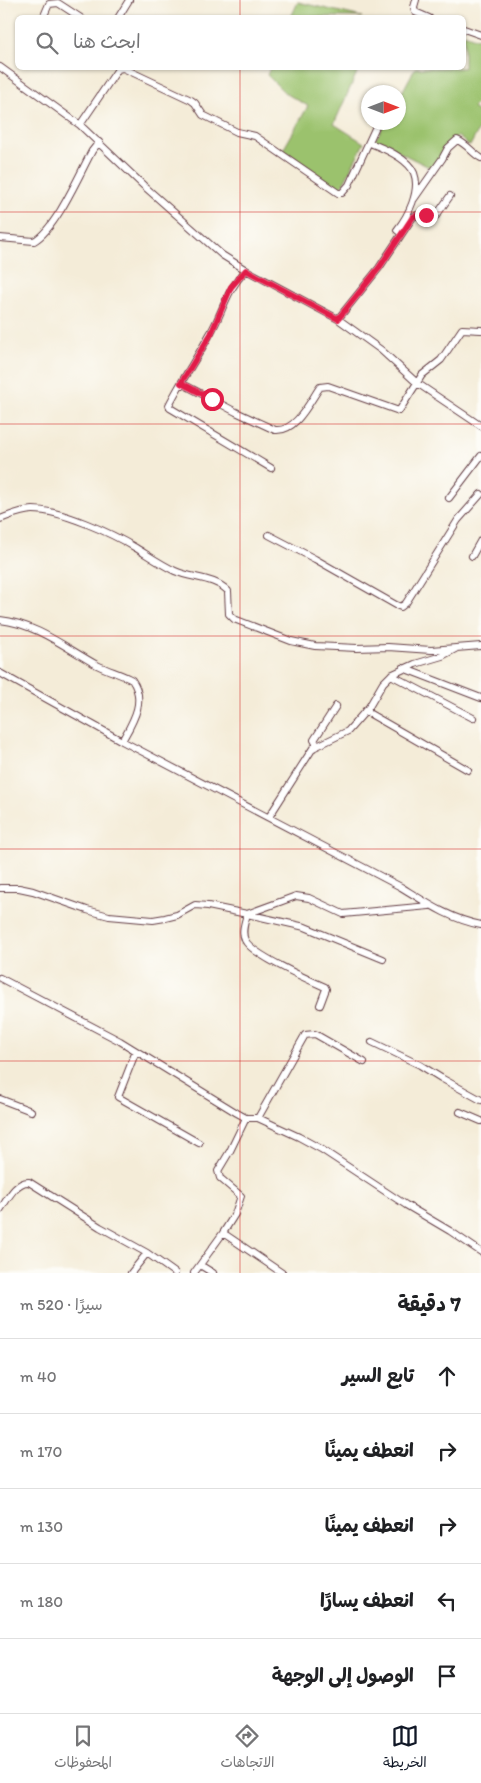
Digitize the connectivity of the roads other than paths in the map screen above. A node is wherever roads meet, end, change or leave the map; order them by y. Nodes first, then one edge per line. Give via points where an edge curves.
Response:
1 (128, 0) edge
2 (416, 0) edge
3 (44, 15) edge
4 (76, 15) edge
5 (120, 15) edge
6 (422, 15) edge
7 (466, 30) edge
8 (481, 35) edge
9 (0, 66) edge
10 (117, 70) edge
11 (126, 70) edge
12 (80, 125) junction
13 (375, 130) edge
14 (99, 142) junction
15 (370, 143) junction
16 (481, 158) edge
17 (450, 196) dead end
18 (413, 200) junction
19 (401, 233) junction
20 (0, 238) edge
21 (246, 270) junction
22 (338, 319) junction
23 (481, 330) edge
24 (181, 383) junction
25 (417, 383) junction
26 (481, 426) edge
27 (481, 456) edge
28 (271, 468) dead end
29 (481, 494) edge
30 (449, 498) dead end
31 (0, 519) edge
32 (269, 535) dead end
33 (481, 540) edge
34 (472, 556) dead end
35 (0, 620) edge
36 (481, 646) edge
37 (458, 648) junction
38 (403, 668) junction
39 (0, 673) edge
40 (391, 674) junction
41 (481, 698) edge
42 (336, 706) dead end
43 (365, 711) junction
44 (473, 718) dead end
45 (122, 741) junction
46 (317, 745) junction
47 (468, 770) dead end
48 (269, 817) junction
49 (0, 888) edge
50 (429, 906) junction
51 (247, 914) junction
52 (481, 925) edge
53 (383, 960) dead end
54 (0, 978) edge
55 (320, 1005) dead end
56 (372, 1042) dead end
57 (136, 1050) junction
58 (364, 1062) dead end
59 (0, 1099) edge
60 (481, 1100) edge
61 (31, 1111) dead end
62 (460, 1112) dead end
63 (246, 1118) junction
64 (258, 1118) junction
65 (481, 1121) edge
66 (198, 1142) dead end
67 (0, 1210) edge
68 (223, 1233) junction
69 (481, 1252) edge
70 (147, 1253) junction
71 (200, 1265) junction
72 (131, 1273) edge
73 (175, 1273) edge
74 (194, 1273) edge
75 (213, 1273) edge
76 (282, 1273) edge

1 - 5 street
2 - 6 street via 415,12
3 - 4 street via 49,4 54,2
7 - 8 street
9 - 12 street
10 - 12 street
11 - 15 street via 195,102 203,115 237,132 255,136 338,193 346,190
12 - 14 street
13 - 15 street
14 - 20 street via 42,236 34,241
14 - 21 street via 169,209 222,255
15 - 18 street via 384,148 414,172
16 - 18 street via 457,140 448,148
17 - 19 street via 439,214 413,217
18 - 19 street via 408,215 397,230
19 - 22 street via 379,268
21 - 22 street
21 - 24 street via 231,287 211,334
22 - 25 street via 386,354
23 - 25 street via 462,329 441,360 425,371
24 - 25 street via 280,431 294,424 320,387 342,390 399,411
24 - 28 street via 170,408
25 - 26 street
27 - 30 street
29 - 32 street via 464,512 401,607
31 - 37 street via 32,510 82,523 134,546 176,571 224,586 228,591 229,614 234,619 296,642 350,648
33 - 34 street
35 - 45 street via 24,625 132,680 137,691 137,715
36 - 37 street
37 - 38 street
38 - 40 street
38 - 41 street
39 - 45 street
40 - 43 street
40 - 44 street
42 - 46 street via 314,740
43 - 46 street via 348,731
43 - 47 street
45 - 48 street
46 - 48 street
48 - 50 street via 401,887
49 - 51 street via 33,890 109,916 153,920 177,915 195,905
50 - 51 street via 343,914 309,898 296,896
50 - 52 street via 453,918
51 - 53 street via 305,926
51 - 55 street via 243,934 248,945 325,987
54 - 57 street
56 - 60 street
57 - 63 street
57 - 66 street via 118,1097
58 - 64 street via 315,1034 306,1034
59 - 61 street
62 - 65 street
63 - 64 street
63 - 68 street via 218,1171 220,1178 241,1196
64 - 69 street via 321,1149
67 - 70 street via 19,1185 29,1182
68 - 71 street
68 - 76 street
70 - 72 street
70 - 73 street
71 - 74 street
71 - 75 street

